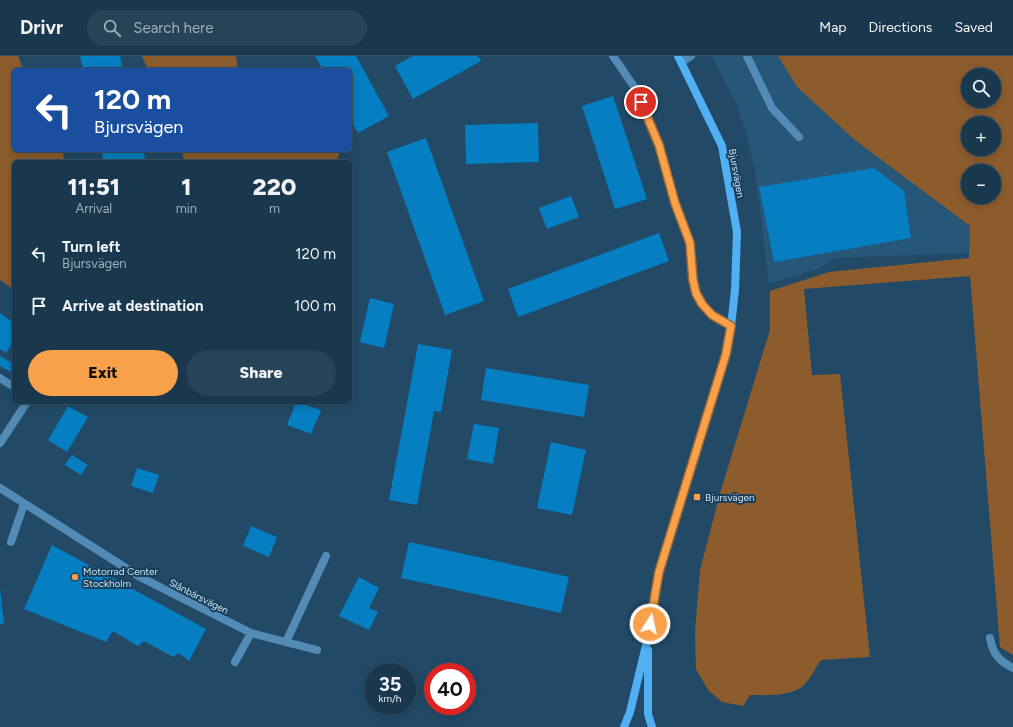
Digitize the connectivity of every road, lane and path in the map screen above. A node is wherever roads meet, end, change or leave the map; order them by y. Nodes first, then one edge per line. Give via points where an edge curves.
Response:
1 (613, 56) edge
2 (691, 56) edge
3 (747, 56) edge
4 (680, 59) edge
5 (799, 137) dead end
6 (731, 326) junction
7 (0, 378) edge
8 (12, 386) edge
9 (26, 404) edge
10 (0, 443) edge
11 (0, 488) edge
12 (24, 504) junction
13 (12, 542) dead end
14 (326, 556) dead end
15 (251, 633) junction
16 (648, 638) junction
17 (990, 638) dead end
18 (286, 642) junction
19 (317, 650) dead end
20 (235, 662) dead end
21 (1013, 668) edge
22 (624, 727) edge
23 (652, 727) edge

1 - 6 street via 635,88 659,145 675,203 690,243 696,293 712,315
2 - 4 street
3 - 5 street via 772,108
4 - 6 street, Bjursvägen via 722,146 737,232
6 - 16 street, Bjursvägen via 726,354 659,572
7 - 8 street
9 - 10 street
11 - 12 street, Slånbärsvägen
12 - 13 street
12 - 15 street, Slånbärsvägen via 140,577
14 - 18 street
15 - 18 street, Slånbärsvägen
15 - 20 street
16 - 22 street, Bjursvägen
16 - 23 street, Bjursvägen via 648,714
17 - 21 street via 993,651
18 - 19 street, Slånbärsvägen

